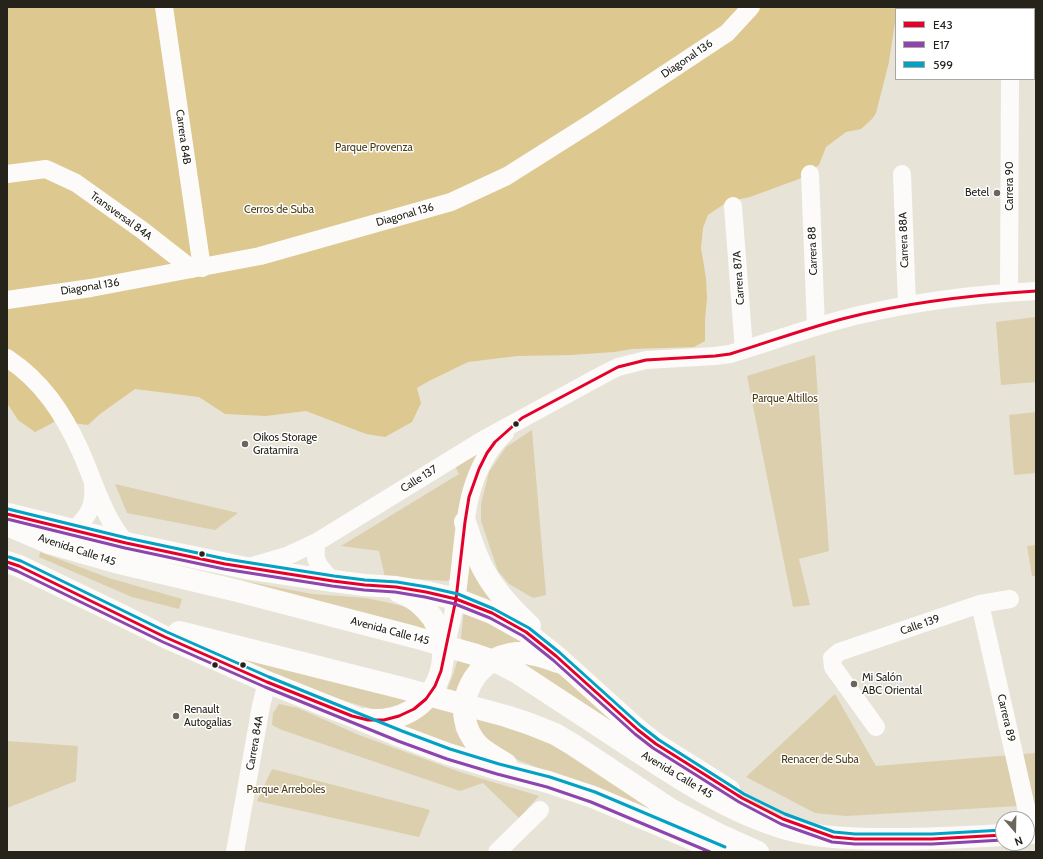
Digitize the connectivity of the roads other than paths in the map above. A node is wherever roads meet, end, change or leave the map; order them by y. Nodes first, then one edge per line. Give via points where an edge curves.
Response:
1 (164, 7) edge
2 (751, 7) edge
3 (1010, 80) edge
4 (7, 174) edge
5 (810, 174) dead end
6 (902, 174) dead end
7 (733, 206) dead end
8 (197, 268) junction
9 (1036, 291) edge
10 (1009, 292) junction
11 (7, 300) edge
12 (906, 306) junction
13 (816, 327) junction
14 (744, 350) junction
15 (7, 358) edge
16 (522, 418) junction
17 (93, 483) junction
18 (7, 514) edge
19 (465, 522) junction
20 (7, 525) edge
21 (74, 530) junction
22 (317, 542) junction
23 (126, 543) junction
24 (7, 564) edge
25 (246, 568) junction
26 (333, 582) junction
27 (364, 585) junction
28 (456, 599) junction
29 (1010, 599) dead end
30 (980, 604) junction
31 (123, 616) junction
32 (444, 655) junction
33 (561, 660) junction
34 (266, 682) junction
35 (352, 716) junction
36 (876, 727) dead end
37 (548, 782) junction
38 (540, 810) dead end
39 (1027, 811) edge
40 (995, 835) edge
41 (833, 837) junction
42 (235, 852) edge
43 (497, 852) edge
44 (722, 852) edge
45 (758, 852) edge

1 - 8 street, Carrera 84B
2 - 8 street, Diagonal 136 via 727,32 507,176 451,202 260,256
3 - 10 street, Carrera 90
4 - 8 street, Transversal 84A via 46,169 76,183
5 - 13 street, Carrera 88
6 - 12 street, Carrera 88A
7 - 14 street, Carrera 87A
8 - 11 street, Diagonal 136 via 91,288
9 - 10 street, Calle 137
10 - 12 street, Calle 137
12 - 13 street, Calle 137
13 - 14 street, Calle 137
14 - 16 street, Calle 137 via 715,356 646,360 618,367
15 - 17 street via 37,383 53,401 68,425
16 - 19 street, Calle 137 via 495,442 487,453 469,497
16 - 22 street, Calle 137
17 - 21 street via 94,496 88,514
17 - 23 street via 115,530
18 - 21 main road, Avenida Calle 145
19 - 28 street, Calle 137
19 - 33 main road via 486,574 517,613
20 - 41 main road, Avenida Calle 145 via 49,543 115,562 414,637 499,663 682,780 722,802 784,828
21 - 23 main road, Avenida Calle 145
22 - 25 street, Calle 137 via 287,556
22 - 26 street via 315,551 318,565
23 - 25 main road, Avenida Calle 145
24 - 31 main road via 19,566
25 - 26 main road, Avenida Calle 145
26 - 27 main road, Avenida Calle 145
27 - 28 main road, Avenida Calle 145 via 396,587
27 - 32 main road via 410,596 425,608 436,623
28 - 32 street, Calle 137
28 - 33 main road, Avenida Calle 145 via 492,613 526,632
29 - 30 street, Calle 139
30 - 36 street, Calle 139 via 839,652 832,658 833,667
30 - 39 street, Carrera 89
31 - 34 main road
31 - 45 main road via 530,724 555,734 587,753 670,809
32 - 35 main road via 435,686 426,699 414,709 384,720
33 - 37 main road via 529,654 508,654 484,666 476,674 465,698 466,720 470,733 479,746 518,770
33 - 41 main road, Avenida Calle 145 via 656,744 742,798 783,819
34 - 35 main road
34 - 42 street, Carrera 84A
35 - 37 main road via 448,754
37 - 44 main road via 593,797
38 - 43 street
40 - 41 main road, Avenida Calle 145 via 855,839

